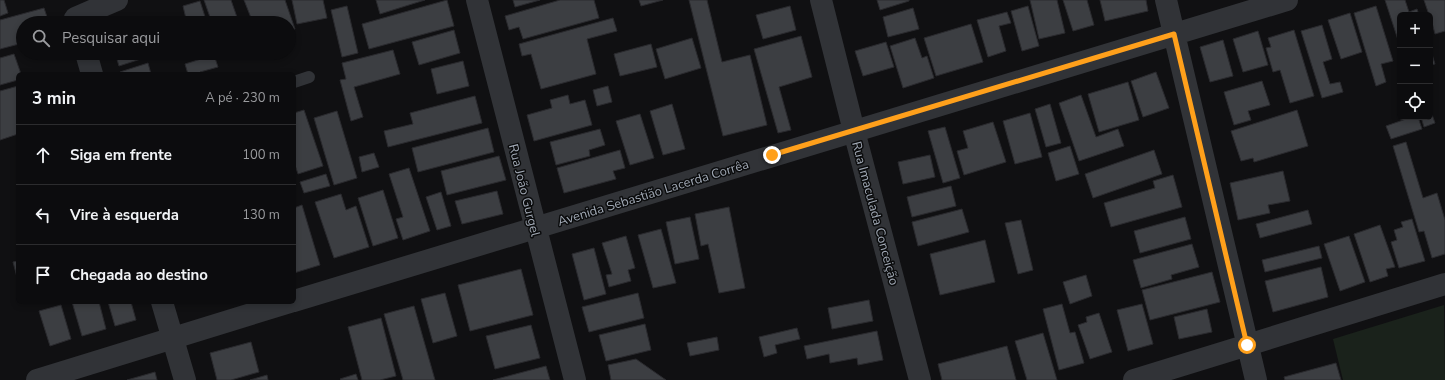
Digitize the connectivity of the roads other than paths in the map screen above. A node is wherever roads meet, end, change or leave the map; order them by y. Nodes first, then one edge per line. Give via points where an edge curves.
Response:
1 (117, 0) edge
2 (477, 0) edge
3 (821, 0) edge
4 (1166, 0) edge
5 (1287, 0) edge
6 (74, 14) edge
7 (1174, 34) junction
8 (88, 60) edge
9 (91, 72) edge
10 (309, 77) dead end
11 (296, 81) edge
12 (854, 131) junction
13 (535, 228) junction
14 (1445, 284) edge
15 (296, 300) edge
16 (163, 304) edge
17 (283, 304) edge
18 (172, 337) junction
19 (1247, 345) junction
20 (37, 380) edge
21 (185, 380) edge
22 (575, 380) edge
23 (920, 380) edge
24 (1134, 380) edge
25 (1256, 380) edge

1 - 6 street
2 - 13 street, Rua João Gurgel
3 - 12 street, Rua Imaculada Conceição
4 - 7 street
5 - 7 street, Avenida Sebastião Lacerda Corrêa
7 - 12 street, Avenida Sebastião Lacerda Corrêa
7 - 19 street
8 - 9 street
10 - 11 lane
12 - 13 street, Avenida Sebastião Lacerda Corrêa
12 - 23 street, Rua Imaculada Conceição
13 - 15 street, Avenida Sebastião Lacerda Corrêa
13 - 22 street, Rua João Gurgel
14 - 19 street
16 - 18 street
17 - 18 street
18 - 20 street
18 - 21 street
19 - 24 street
19 - 25 street

